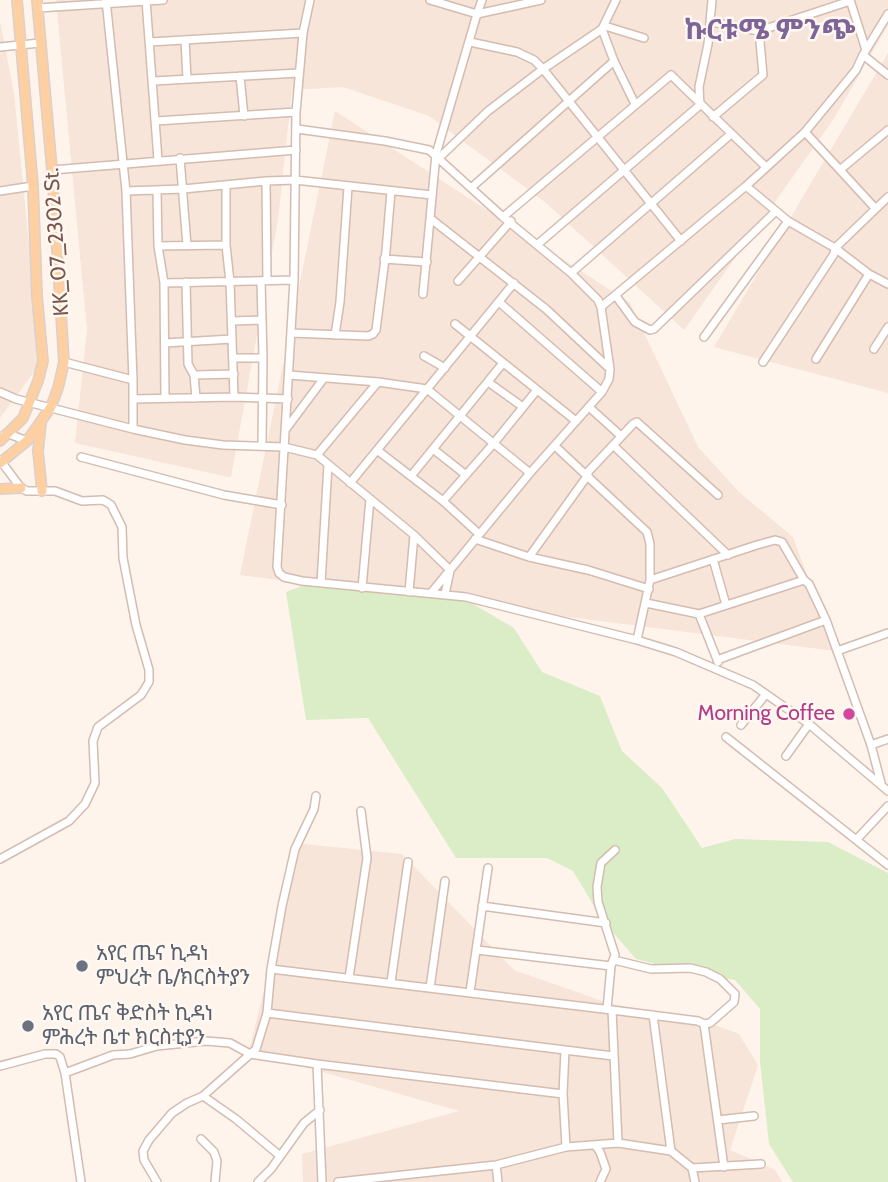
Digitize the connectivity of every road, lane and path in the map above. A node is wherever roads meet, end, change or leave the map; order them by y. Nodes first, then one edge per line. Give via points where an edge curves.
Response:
1 (17, 0) edge
2 (163, 0) edge
3 (310, 0) edge
4 (433, 0) edge
5 (481, 0) edge
6 (541, 0) edge
7 (616, 0) edge
8 (712, 0) edge
9 (850, 0) edge
10 (146, 1) edge
11 (106, 2) edge
12 (37, 4) edge
13 (477, 14) junction
14 (888, 14) edge
15 (711, 22) junction
16 (603, 28) junction
17 (759, 31) junction
18 (303, 33) junction
19 (644, 38) dead end
20 (185, 40) junction
21 (150, 42) junction
22 (470, 42) junction
23 (40, 43) junction
24 (21, 45) junction
25 (0, 47) edge
26 (864, 52) junction
27 (614, 61) junction
28 (543, 69) junction
29 (887, 72) edge
30 (299, 73) junction
31 (240, 76) junction
32 (187, 79) junction
33 (154, 80) junction
34 (568, 102) junction
35 (635, 104) junction
36 (700, 104) junction
37 (296, 113) junction
38 (244, 116) junction
39 (713, 117) junction
40 (156, 121) junction
41 (296, 129) junction
42 (888, 130) edge
43 (806, 132) junction
44 (731, 134) junction
45 (596, 137) junction
46 (296, 150) junction
47 (438, 156) junction
48 (180, 158) junction
49 (158, 160) junction
50 (122, 164) junction
51 (766, 167) junction
52 (841, 169) junction
53 (52, 170) junction
54 (624, 170) junction
55 (295, 180) junction
56 (266, 181) junction
57 (33, 186) junction
58 (226, 186) junction
59 (746, 186) junction
60 (348, 187) junction
61 (471, 188) junction
62 (183, 189) junction
63 (0, 191) edge
64 (126, 191) junction
65 (157, 191) junction
66 (391, 191) junction
67 (432, 195) junction
68 (888, 197) edge
69 (652, 204) junction
70 (875, 208) junction
71 (776, 211) junction
72 (503, 216) junction
73 (431, 219) junction
74 (511, 221) junction
75 (788, 221) junction
76 (681, 241) junction
77 (538, 244) junction
78 (226, 245) junction
79 (158, 246) junction
80 (187, 246) junction
81 (835, 248) junction
82 (481, 257) junction
83 (384, 259) junction
84 (427, 262) junction
85 (888, 272) edge
86 (571, 273) junction
87 (869, 274) junction
88 (880, 279) junction
89 (294, 280) junction
90 (264, 281) junction
91 (457, 281) dead end
92 (186, 282) junction
93 (230, 282) junction
94 (164, 283) junction
95 (513, 283) junction
96 (888, 284) edge
97 (424, 294) dead end
98 (616, 296) junction
99 (499, 302) junction
100 (601, 307) junction
101 (262, 320) junction
102 (232, 321) junction
103 (455, 324) dead end
104 (888, 327) edge
105 (292, 332) junction
106 (335, 335) junction
107 (471, 336) junction
108 (704, 337) dead end
109 (232, 339) junction
110 (188, 341) junction
111 (165, 343) junction
112 (874, 349) dead end
113 (424, 356) dead end
114 (234, 358) junction
115 (263, 358) junction
116 (816, 359) dead end
117 (64, 362) junction
118 (763, 362) dead end
119 (503, 363) junction
120 (445, 368) junction
121 (610, 369) junction
122 (234, 374) junction
123 (194, 375) junction
124 (289, 375) junction
125 (324, 378) junction
126 (133, 380) junction
127 (378, 382) junction
128 (488, 382) junction
129 (427, 389) junction
130 (537, 390) junction
131 (0, 392) edge
132 (602, 392) junction
133 (234, 397) junction
134 (263, 397) junction
135 (165, 398) junction
136 (196, 398) junction
137 (133, 399) junction
138 (288, 399) junction
139 (31, 402) junction
140 (51, 407) junction
141 (523, 407) junction
142 (589, 407) junction
143 (460, 416) junction
144 (576, 421) junction
145 (41, 422) junction
146 (133, 429) junction
147 (286, 429) junction
148 (621, 436) junction
149 (3, 437) edge
150 (27, 441) junction
151 (494, 443) junction
152 (262, 445) junction
153 (613, 445) junction
154 (555, 446) junction
155 (284, 447) junction
156 (433, 449) junction
157 (377, 450) junction
158 (317, 455) junction
159 (81, 457) dead end
160 (1, 461) edge
161 (328, 465) junction
162 (530, 473) junction
163 (466, 475) junction
164 (587, 475) junction
165 (411, 476) junction
166 (350, 484) junction
167 (21, 488) junction
168 (0, 489) edge
169 (41, 491) junction
170 (718, 495) dead end
171 (370, 499) junction
172 (443, 501) junction
173 (282, 505) junction
174 (414, 535) junction
175 (477, 536) junction
176 (728, 555) junction
177 (529, 557) junction
178 (713, 559) junction
179 (450, 570) junction
180 (650, 580) junction
181 (804, 580) junction
182 (321, 583) junction
183 (362, 588) junction
184 (649, 589) junction
185 (409, 592) junction
186 (431, 593) junction
187 (445, 594) junction
188 (646, 603) junction
189 (726, 605) junction
190 (699, 614) junction
191 (826, 620) junction
192 (886, 634) edge
193 (637, 639) junction
194 (888, 645) edge
195 (837, 650) junction
196 (717, 660) junction
197 (720, 670) junction
198 (766, 694) junction
199 (809, 724) junction
200 (741, 725) dead end
201 (726, 737) dead end
202 (888, 739) edge
203 (871, 745) junction
204 (786, 756) dead end
205 (881, 783) junction
206 (888, 791) edge
207 (316, 796) dead end
208 (888, 806) edge
209 (361, 811) dead end
210 (858, 839) junction
211 (615, 850) dead end
212 (0, 859) edge
213 (408, 862) dead end
214 (888, 865) edge
215 (488, 868) dead end
216 (445, 881) dead end
217 (482, 906) junction
218 (606, 923) junction
219 (477, 950) junction
220 (612, 963) junction
221 (271, 969) junction
222 (349, 978) junction
223 (391, 982) junction
224 (430, 988) junction
225 (470, 992) junction
226 (609, 1009) junction
227 (267, 1013) junction
228 (653, 1015) junction
229 (704, 1024) junction
230 (565, 1050) junction
231 (250, 1054) junction
232 (613, 1056) junction
233 (317, 1064) junction
234 (0, 1066) edge
235 (65, 1073) junction
236 (563, 1094) junction
237 (203, 1096) junction
238 (320, 1110) junction
239 (754, 1116) dead end
240 (718, 1120) junction
241 (201, 1139) dead end
242 (618, 1143) junction
243 (595, 1145) junction
244 (566, 1147) junction
245 (671, 1151) junction
246 (279, 1155) junction
247 (761, 1164) dead end
248 (496, 1166) junction
249 (724, 1167) junction
250 (692, 1168) junction
251 (81, 1182) edge
252 (157, 1182) edge
253 (215, 1182) edge
254 (258, 1182) edge
255 (322, 1182) edge
256 (338, 1182) edge
257 (499, 1182) edge
258 (600, 1182) edge
259 (695, 1182) edge

1 - 24 main road, KK_07_2302 St.
2 - 10 street
3 - 18 street
4 - 13 street
5 - 13 street
6 - 13 street
7 - 16 street
8 - 15 street
9 - 17 street
9 - 26 street
10 - 11 street
10 - 21 street
11 - 12 street
11 - 50 street
12 - 23 main road, KK_07_2302 St.
13 - 22 street
14 - 26 street
15 - 17 street
15 - 36 street
16 - 19 street
16 - 27 street
16 - 28 street
17 - 39 street via 763,75
18 - 20 street
18 - 30 street
20 - 21 street
20 - 32 street
21 - 33 street
22 - 28 street via 517,52
22 - 47 street
23 - 24 street
23 - 53 main road, KK_07_2302 St.
24 - 25 street
24 - 57 main road, KK_07_2302 St.
26 - 29 street
26 - 43 street via 856,70
27 - 34 street
27 - 35 street
28 - 34 street
28 - 47 street
30 - 31 street
30 - 37 street
31 - 32 street
31 - 38 street
32 - 33 street
33 - 40 street
34 - 45 street
34 - 61 street
35 - 36 street via 671,75
35 - 45 street
36 - 39 street
36 - 54 street
37 - 38 street
37 - 41 street
38 - 40 street
39 - 44 street
40 - 49 street
41 - 46 street
41 - 47 street via 429,149
42 - 52 street
43 - 51 street
43 - 52 street
44 - 51 street
44 - 69 street
45 - 54 street
45 - 72 street
46 - 48 street
46 - 55 street
47 - 61 street
47 - 67 street
48 - 49 street
48 - 62 street
49 - 50 street
50 - 53 street
50 - 64 street
51 - 59 street
52 - 70 street
53 - 117 main road, KK_07_2302 St.
54 - 69 street
54 - 77 street
55 - 56 street
55 - 60 street
55 - 89 street
56 - 58 street
56 - 90 street
57 - 63 street
57 - 139 main road, KK_07_2302 St. via 43,361
58 - 62 street
58 - 78 street
59 - 71 street
59 - 76 street
60 - 66 street
60 - 106 street
61 - 72 street
62 - 65 street
62 - 80 street
64 - 65 street
64 - 126 street
65 - 79 street
66 - 67 street
66 - 83 street
67 - 73 street
68 - 70 street
69 - 76 street
69 - 86 street
70 - 81 street
71 - 75 street
71 - 98 street via 652,330 635,322
72 - 74 street
73 - 82 street
73 - 84 street
74 - 77 street
74 - 82 street
75 - 81 street
75 - 108 street
76 - 98 street
77 - 86 street
78 - 80 street
78 - 93 street
79 - 80 street
79 - 94 street
81 - 87 street
81 - 118 street
82 - 91 street
82 - 95 street
83 - 84 street
83 - 106 street via 376,330 368,336
84 - 97 street
85 - 88 street
86 - 100 street
87 - 88 street
87 - 116 street
88 - 96 street
89 - 90 street
89 - 105 street
90 - 93 street
90 - 101 street
92 - 93 street
92 - 94 street
92 - 110 street
93 - 102 street
94 - 111 street
95 - 99 street
95 - 121 street
98 - 100 street
99 - 107 street
99 - 132 street
100 - 121 street
101 - 102 street
101 - 115 street
102 - 109 street
103 - 107 street
104 - 112 street
105 - 106 street
105 - 124 street
107 - 119 street
107 - 120 street
109 - 110 street
109 - 114 street
110 - 111 street
110 - 123 street via 188,363
111 - 135 street
113 - 120 street
114 - 115 street
114 - 122 street
115 - 134 street
117 - 126 street
117 - 140 main road, KK_07_2302 St.
119 - 128 street
119 - 130 street
120 - 129 street
121 - 132 street
122 - 123 street
122 - 133 street
123 - 136 street
124 - 125 street
124 - 138 street
125 - 127 street
125 - 147 street
126 - 137 street
127 - 129 street
127 - 158 street
128 - 141 street
128 - 143 street
129 - 143 street
129 - 157 street
130 - 141 street
130 - 144 street
131 - 139 street
132 - 142 street
133 - 134 street
133 - 136 street
134 - 138 street
134 - 152 street
135 - 136 street
135 - 137 street
137 - 146 street
138 - 147 street
139 - 140 street
139 - 149 main road, KK_07_2302 St. via 23,418
140 - 145 main road, KK_07_2302 St.
140 - 146 street
141 - 151 street
142 - 144 street
142 - 148 street
143 - 151 street
143 - 156 street
144 - 154 street
145 - 150 main road, KK_07_2302 St.
145 - 169 main road
146 - 152 street via 185,440
147 - 155 street
148 - 153 street
148 - 170 street via 632,424 641,424
149 - 150 street
150 - 160 main road, KK_07_2302 St.
151 - 162 street
151 - 163 street
152 - 155 street
153 - 164 street
153 - 176 street
154 - 162 street
154 - 164 street
155 - 158 street
155 - 173 street
156 - 163 street
156 - 165 street
157 - 165 street
157 - 166 street
158 - 161 street
159 - 173 street via 224,495
160 - 167 street
161 - 166 street
161 - 182 street
162 - 175 street
163 - 172 street
164 - 177 street
164 - 180 street via 647,531
165 - 172 street
166 - 171 street
167 - 168 main road
167 - 169 street
169 - 212 street via 82,501 103,500 117,514 149,682 141,695 98,727 93,741 95,783 85,804 69,821
171 - 174 street
171 - 183 street
172 - 175 street
173 - 182 street via 279,573
174 - 179 street
174 - 185 street
175 - 177 street
175 - 179 street
176 - 178 street
176 - 181 street via 775,540 782,542
177 - 184 street
178 - 180 street
178 - 189 street
179 - 186 street
179 - 187 street
180 - 184 street
181 - 189 street
181 - 191 street
182 - 183 street
183 - 185 street
184 - 188 street
185 - 186 street
186 - 187 street
187 - 193 street
188 - 190 street
188 - 193 street
189 - 190 street
190 - 196 street
191 - 195 street
191 - 196 street
192 - 194 street
192 - 195 street
193 - 197 street
195 - 203 street
196 - 197 street
197 - 198 street
198 - 199 street
198 - 200 street
199 - 204 street
199 - 205 street
201 - 210 street
202 - 203 street
203 - 205 street
205 - 206 street
207 - 221 street via 295,849
208 - 210 street
209 - 222 street via 367,858
210 - 214 street
211 - 218 street via 601,863 599,873 598,902
213 - 223 street
215 - 217 street
216 - 224 street
217 - 218 street
217 - 219 street
218 - 220 street via 613,944
219 - 220 street
219 - 225 street
220 - 226 street
220 - 229 street via 690,968 720,979 735,994 734,1002
221 - 222 street
221 - 227 street
222 - 223 street
223 - 224 street
224 - 225 street
225 - 226 street
226 - 228 street
226 - 232 street
227 - 230 street
227 - 231 street via 256,1049
228 - 229 street
228 - 245 street
229 - 240 street
230 - 232 street
230 - 236 street
231 - 233 street
231 - 235 street via 230,1043 182,1043 113,1055
231 - 237 street
232 - 242 street
233 - 236 street
233 - 238 street
234 - 235 street via 57,1054
235 - 251 street
236 - 244 street
237 - 246 street
237 - 252 street via 172,1113 149,1140 144,1160
238 - 246 street
238 - 255 street
239 - 240 street
240 - 249 street
241 - 253 street via 217,1161
242 - 243 street
242 - 245 street
243 - 244 street
243 - 258 street via 606,1169
244 - 248 street
245 - 250 street
246 - 254 street
247 - 249 street
248 - 256 street
248 - 257 street
249 - 250 street
250 - 259 street

